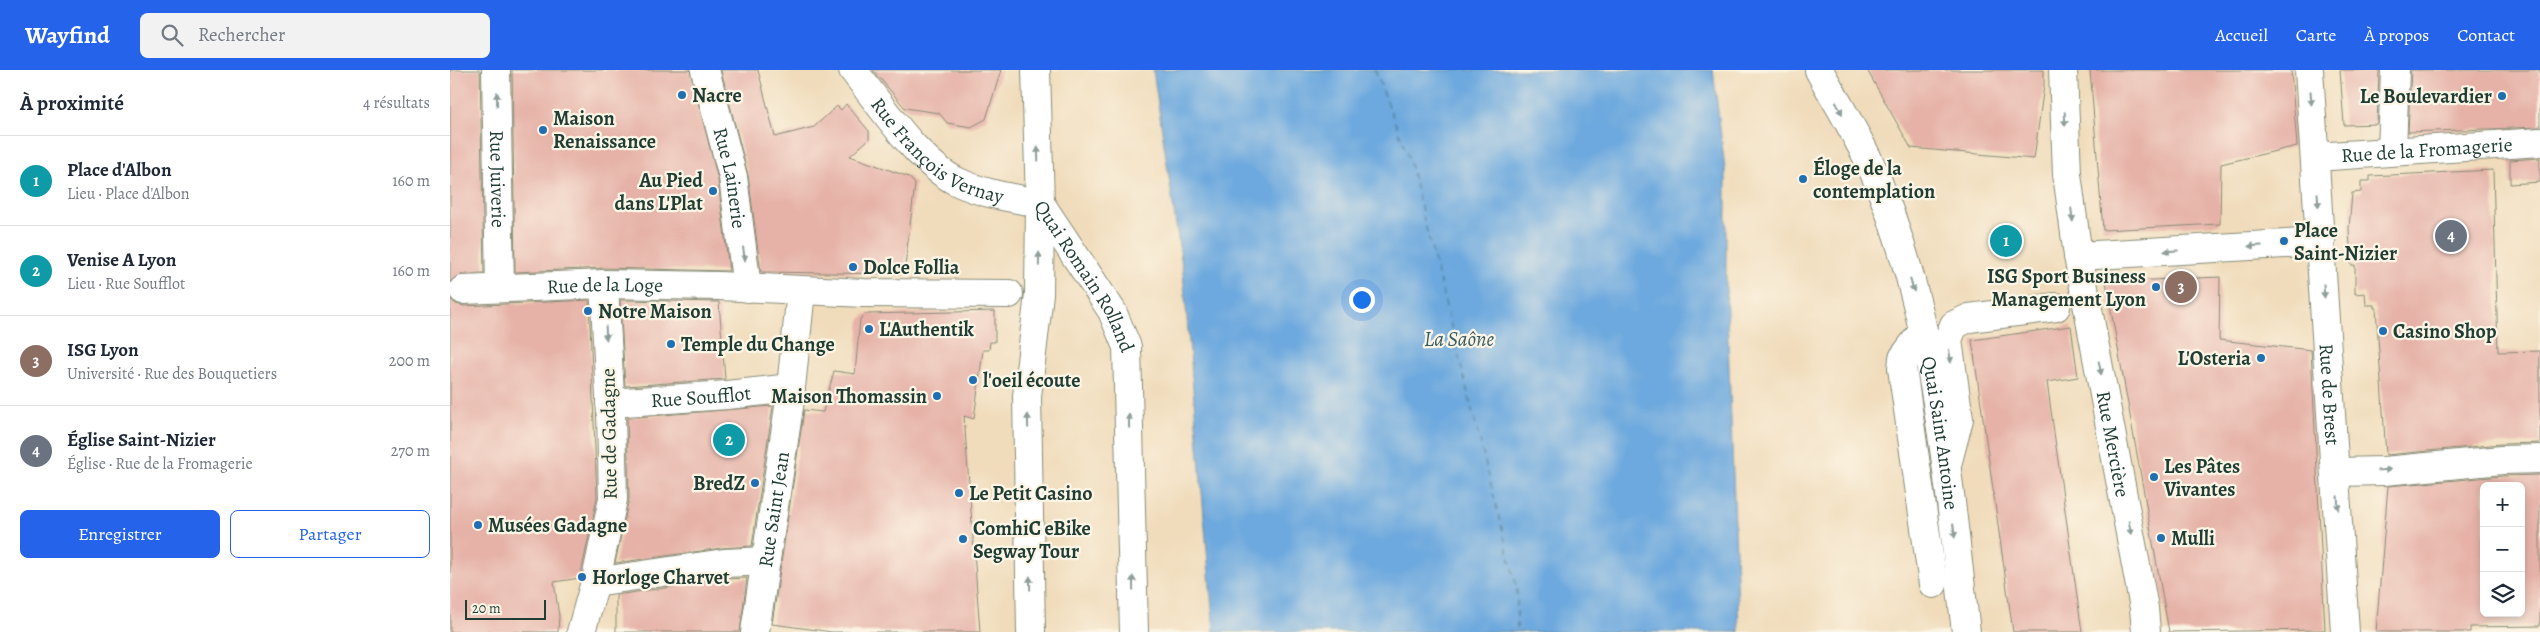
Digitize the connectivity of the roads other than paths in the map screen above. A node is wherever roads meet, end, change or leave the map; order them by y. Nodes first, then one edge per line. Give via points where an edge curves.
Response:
1 (496, 70) edge
2 (705, 70) edge
3 (853, 70) edge
4 (1036, 70) edge
5 (1819, 70) edge
6 (2063, 70) edge
7 (2309, 70) edge
8 (2396, 70) edge
9 (2540, 142) edge
10 (2392, 151) junction
11 (2315, 157) junction
12 (1040, 202) junction
13 (2321, 242) junction
14 (2078, 256) junction
15 (604, 284) junction
16 (500, 288) junction
17 (747, 288) junction
18 (463, 290) dead end
19 (801, 291) junction
20 (1009, 294) dead end
21 (2056, 307) dead end
22 (1924, 331) junction
23 (791, 388) junction
24 (610, 403) junction
25 (1908, 414) junction
26 (1941, 431) junction
27 (2540, 459) edge
28 (1947, 465) junction
29 (2336, 472) junction
30 (766, 561) junction
31 (595, 582) junction
32 (1933, 584) dead end
33 (581, 632) edge
34 (755, 632) edge
35 (1031, 632) edge
36 (1134, 632) edge
37 (1966, 632) edge
38 (2146, 632) edge
39 (2345, 632) edge

16 -> 1 street, Rue Juiverie
2 -> 17 street, Rue Lainerie via 733,177
3 - 12 street, Rue François Vernay via 912,144 945,174 996,195
12 -> 4 street
5 -> 22 street, Quai Saint Antoine via 1876,177
6 -> 14 street, Rue Mercière via 2067,174
7 -> 11 street, Rue de Brest
8 - 10 street
9 - 10 street, Rue de la Fromagerie
10 - 11 street, Rue de la Fromagerie
11 -> 13 street, Rue de Brest
35 -> 12 street, Quai Romain Rolland via 1027,396 1039,294
36 -> 12 street, Quai Romain Rolland via 1127,347 1112,311
13 -> 14 street
13 -> 29 street, Rue de Brest
14 -> 38 street, Rue Mercière
15 - 16 street, Rue de la Loge
15 - 17 street, Rue de la Loge
15 -> 24 street, Rue de Gadagne
16 - 18 street, Rue de la Loge
17 - 19 street, Rue de la Loge
19 - 20 street, Rue de la Loge
19 - 23 street, Rue Saint Jean
21 -> 28 street via 1969,318 1954,325 1948,340 1959,419
22 - 25 street via 1903,358
22 - 26 street, Quai Saint Antoine
23 - 24 street, Rue Soufflot
23 - 30 street, Rue Saint Jean
24 - 31 street, Rue de Gadagne via 613,499
25 - 26 street
25 - 32 street
26 - 28 street, Quai Saint Antoine
29 -> 27 street
28 -> 37 street, Quai Saint Antoine
29 -> 39 street, Rue de Brest
30 - 31 street via 724,563
30 - 34 street, Rue Saint Jean
31 - 33 street, Rue de Gadagne

